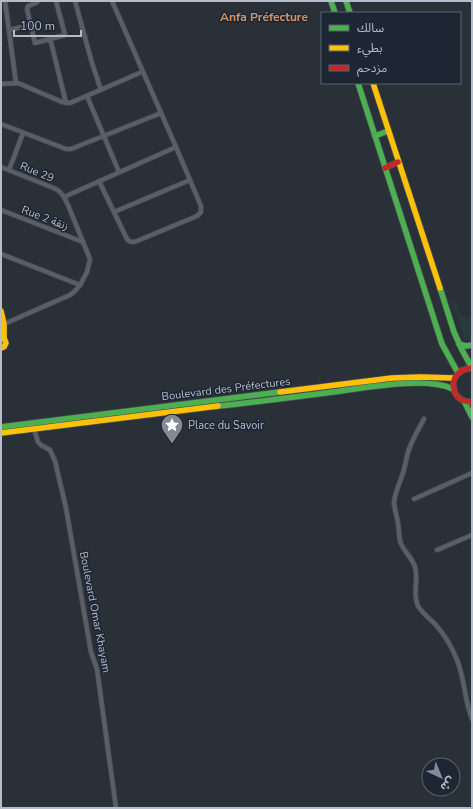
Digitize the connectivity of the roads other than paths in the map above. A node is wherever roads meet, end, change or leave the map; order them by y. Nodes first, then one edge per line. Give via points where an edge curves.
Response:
1 (5, 1) edge
2 (38, 1) edge
3 (56, 1) edge
4 (75, 1) edge
5 (112, 1) edge
6 (331, 1) edge
7 (346, 1) edge
8 (335, 12) edge
9 (350, 12) edge
10 (31, 25) junction
11 (9, 30) junction
12 (48, 40) junction
13 (142, 72) junction
14 (16, 83) junction
15 (1, 84) edge
16 (358, 84) edge
17 (373, 84) edge
18 (101, 90) junction
19 (87, 96) junction
20 (66, 103) junction
21 (161, 113) junction
22 (1, 124) edge
23 (388, 131) junction
24 (23, 133) junction
25 (104, 136) junction
26 (375, 136) junction
27 (176, 147) junction
28 (398, 162) junction
29 (1, 167) edge
30 (385, 168) junction
31 (9, 170) junction
32 (119, 172) junction
33 (190, 180) junction
34 (99, 181) junction
35 (64, 197) junction
36 (1, 210) edge
37 (114, 212) junction
38 (83, 242) junction
39 (1, 254) edge
40 (80, 285) junction
41 (1, 311) edge
42 (4, 324) junction
43 (3, 338) edge
44 (458, 344) junction
45 (472, 345) edge
46 (1, 348) edge
47 (472, 368) edge
48 (456, 375) junction
49 (453, 389) junction
50 (464, 401) junction
51 (472, 402) edge
52 (163, 410) junction
53 (472, 417) edge
54 (424, 419) dead end
55 (36, 427) junction
56 (1, 428) edge
57 (1, 434) edge
58 (472, 473) edge
59 (414, 499) dead end
60 (472, 535) edge
61 (437, 550) dead end
62 (472, 718) edge
63 (116, 808) edge

1 - 11 street
2 - 10 street via 27,6
3 - 12 street via 65,35
4 - 18 street
5 - 13 street
6 - 8 street
7 - 9 street
10 - 11 street
10 - 12 street via 35,43
11 - 14 street
12 - 20 street via 51,42
13 - 18 street
13 - 21 street
14 - 15 street
14 - 20 street
16 - 26 street
17 - 23 street
18 - 19 street
19 - 20 street
19 - 25 street
21 - 25 street
21 - 27 street
22 - 24 street
23 - 26 street
23 - 28 street
24 - 25 street via 69,149
24 - 31 street
25 - 32 street
26 - 30 street
27 - 32 street
27 - 33 street
28 - 30 street
28 - 44 street
29 - 31 street, Rue 29
30 - 48 street via 442,344
31 - 35 street, Rue 29 via 52,187
32 - 34 street
33 - 37 street
33 - 37 street via 201,208 200,214 137,241 127,239
34 - 35 street
34 - 37 street
35 - 38 street
36 - 38 street, Rue 2 زنقة
38 - 40 street via 90,259
39 - 40 street
40 - 42 street via 70,295
41 - 42 street
42 - 43 street
43 - 46 street via 6,343
44 - 45 street
44 - 47 street
47 - 48 street
48 - 49 street
48 - 52 street, Boulevard des Préfectures via 392,378
49 - 50 street
49 - 52 street, Boulevard des Préfectures via 442,385 402,384
50 - 51 street
50 - 53 street
52 - 55 street, Boulevard des Préfectures
54 - 62 street via 408,452 394,502 395,509 401,542 416,569 417,603 439,628 453,652 462,675
55 - 56 street, Boulevard des Préfectures
55 - 57 street, Boulevard des Préfectures
55 - 63 street, Boulevard Omar Khayam via 38,442 50,450 56,461 63,494 88,639 97,669
58 - 59 street
60 - 61 street

